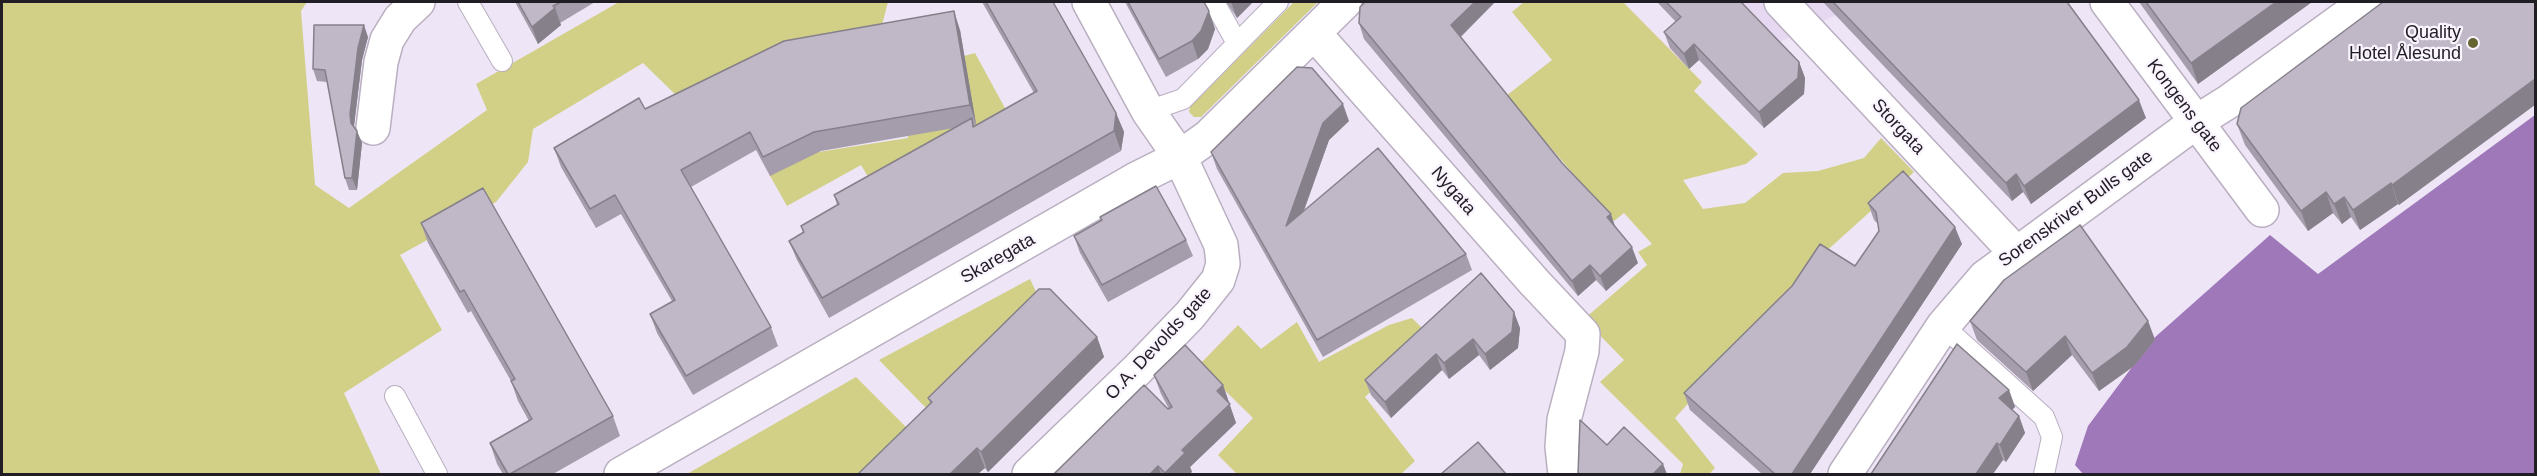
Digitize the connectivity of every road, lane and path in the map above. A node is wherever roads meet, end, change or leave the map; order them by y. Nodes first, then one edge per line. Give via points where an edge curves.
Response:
1 (418, 2) edge
2 (468, 2) edge
3 (1089, 2) edge
4 (1278, 2) edge
5 (1345, 2) edge
6 (1781, 2) edge
7 (2107, 2) edge
8 (2366, 2) edge
9 (1214, 3) edge
10 (1314, 33) junction
11 (1237, 43) junction
12 (502, 61) dead end
13 (1148, 111) junction
14 (2196, 122) junction
15 (373, 128) dead end
16 (1180, 157) junction
17 (2262, 210) dead end
18 (2016, 253) junction
19 (1943, 326) junction
20 (395, 396) dead end
21 (437, 474) edge
22 (621, 474) edge
23 (1029, 474) edge
24 (1565, 474) edge
25 (1845, 474) edge
26 (2044, 474) edge

1 - 15 street via 400,19 387,40
2 - 12 lane
3 - 13 street, O.A. Devolds gate
4 - 11 lane
5 - 10 street, Skaregata
6 - 18 street, Storgata
7 - 14 street, Kongens gate
8 - 14 street, Sorenskriver Bulls gate
9 - 11 lane
10 - 16 street, Skaregata via 1208,137
10 - 24 street, Nygata via 1534,283 1583,333 1564,420
11 - 13 lane via 1183,99
13 - 16 street, O.A. Devolds gate
14 - 17 street, Kongens gate
14 - 18 street, Sorenskriver Bulls gate
16 - 22 street, Skaregata
16 - 23 street, O.A. Devolds gate via 1221,245 1218,280 1137,370
18 - 19 street, Sorenskriver Bulls gate via 1985,277
19 - 25 street, Sorenskriver Bulls gate
19 - 26 lane via 2044,417 2052,437
20 - 21 lane

